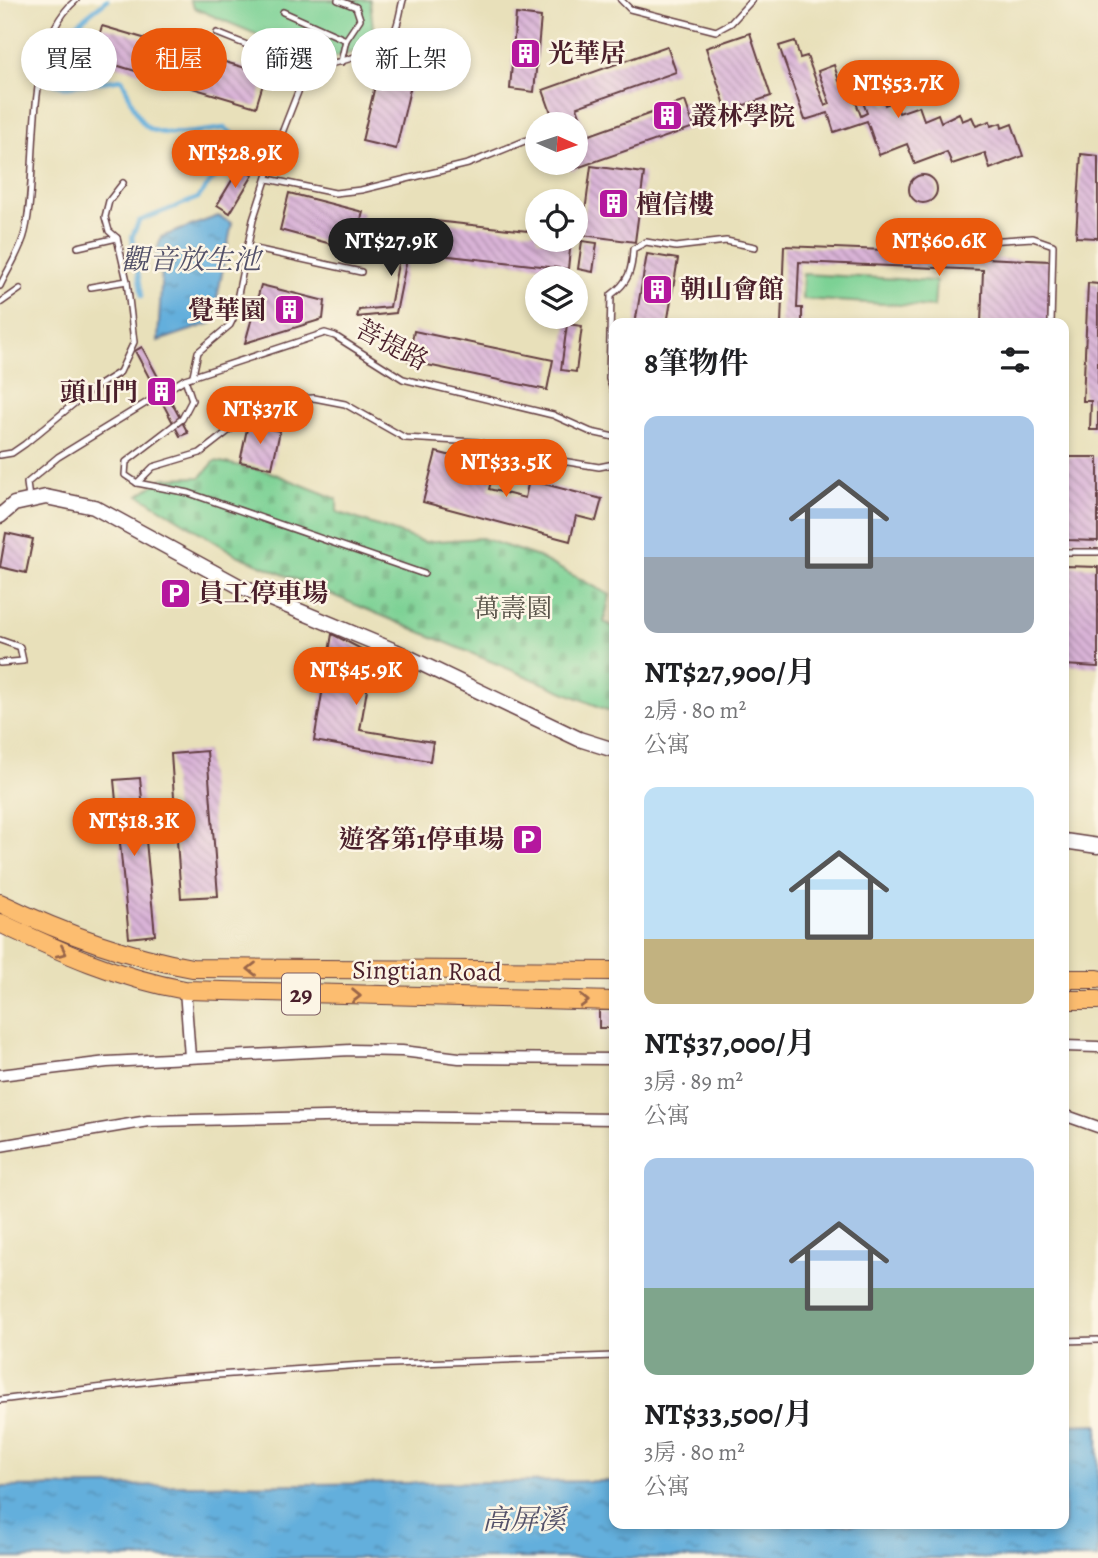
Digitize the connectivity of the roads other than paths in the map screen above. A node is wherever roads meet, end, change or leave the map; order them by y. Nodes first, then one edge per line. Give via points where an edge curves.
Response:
1 (76, 0) edge
2 (338, 0) edge
3 (403, 0) edge
4 (621, 0) edge
5 (752, 0) edge
6 (284, 12) dead end
7 (346, 40) junction
8 (341, 62) junction
9 (337, 63) edge
10 (298, 91) edge
11 (525, 141) edge
12 (268, 179) junction
13 (123, 183) dead end
14 (117, 237) junction
15 (971, 242) dead end
16 (78, 247) dead end
17 (246, 247) junction
18 (755, 247) dead end
19 (361, 272) dead end
20 (127, 281) junction
21 (0, 286) edge
22 (91, 287) dead end
23 (20, 289) dead end
24 (0, 303) edge
25 (610, 318) edge
26 (1051, 318) edge
27 (609, 351) edge
28 (193, 375) junction
29 (185, 379) junction
30 (609, 381) edge
31 (609, 436) edge
32 (0, 455) edge
33 (609, 465) edge
34 (137, 483) junction
35 (29, 501) junction
36 (0, 516) edge
37 (1069, 552) edge
38 (1098, 552) edge
39 (424, 574) dead end
40 (0, 640) edge
41 (0, 663) edge
42 (609, 748) edge
43 (1069, 842) edge
44 (1098, 846) edge
45 (0, 903) edge
46 (0, 923) edge
47 (504, 970) junction
48 (609, 971) edge
49 (1069, 979) edge
50 (1098, 979) edge
51 (185, 990) junction
52 (505, 999) junction
53 (1069, 1000) edge
54 (1098, 1000) edge
55 (609, 1001) edge
56 (1069, 1046) edge
57 (1098, 1048) edge
58 (190, 1057) junction
59 (609, 1059) edge
60 (0, 1076) edge
61 (1069, 1117) edge
62 (609, 1119) edge
63 (1098, 1127) edge
64 (0, 1146) edge
65 (1069, 1340) edge
66 (1098, 1340) edge
67 (609, 1356) edge
68 (0, 1400) edge

1 - 21 lane via 47,43 25,234
2 - 7 lane via 356,7 360,19
3 - 8 lane via 393,34 369,51
4 - 5 lane via 630,9 716,31 731,23
6 - 7 lane
7 - 8 lane
8 - 9 lane
10 - 12 lane
11 - 12 lane via 468,164 361,190 335,192
12 - 17 lane
13 - 14 lane via 109,201 105,217 109,231
14 - 16 lane
14 - 20 lane
15 - 26 lane via 1033,238 1053,245
17 - 19 lane
17 - 28 lane via 233,318 198,352
18 - 25 lane via 726,241 676,247 646,242 633,249 628,277 611,295
20 - 22 lane
20 - 32 lane via 134,342 120,372 25,444
23 - 24 lane
27 - 30 lane
28 - 29 lane, 菩提路
28 - 31 lane, 菩提路 via 325,333 402,379 553,415
29 - 34 lane via 192,400 182,419 127,462 125,475
29 - 35 lane, 菩提路 via 58,457 27,483
33 - 34 lane via 531,456 476,442 405,438 345,404 314,398 296,399 249,415 200,453 153,467
34 - 39 lane via 190,492
35 - 36 street via 14,504
35 - 42 street via 46,497 94,507 237,585
37 - 38 lane
40 - 41 lane via 20,647 23,661
43 - 44 street
47 -> 45 main road, Singtian Road / 29 via 192,968 101,946
46 -> 51 main road, Singtian Road / 29 via 86,964 139,982
47 - 48 main road, Singtian Road / 29
47 - 52 main road
49 - 50 main road
51 -> 52 main road, Singtian Road / 29
51 - 58 street
52 -> 55 main road, Singtian Road / 29
53 - 54 main road
56 - 57 street
58 - 59 street via 351,1050 459,1058
58 - 60 street
61 - 63 street
62 - 64 street via 369,1116 148,1121
65 - 66 lane
67 - 68 lane via 202,1376

